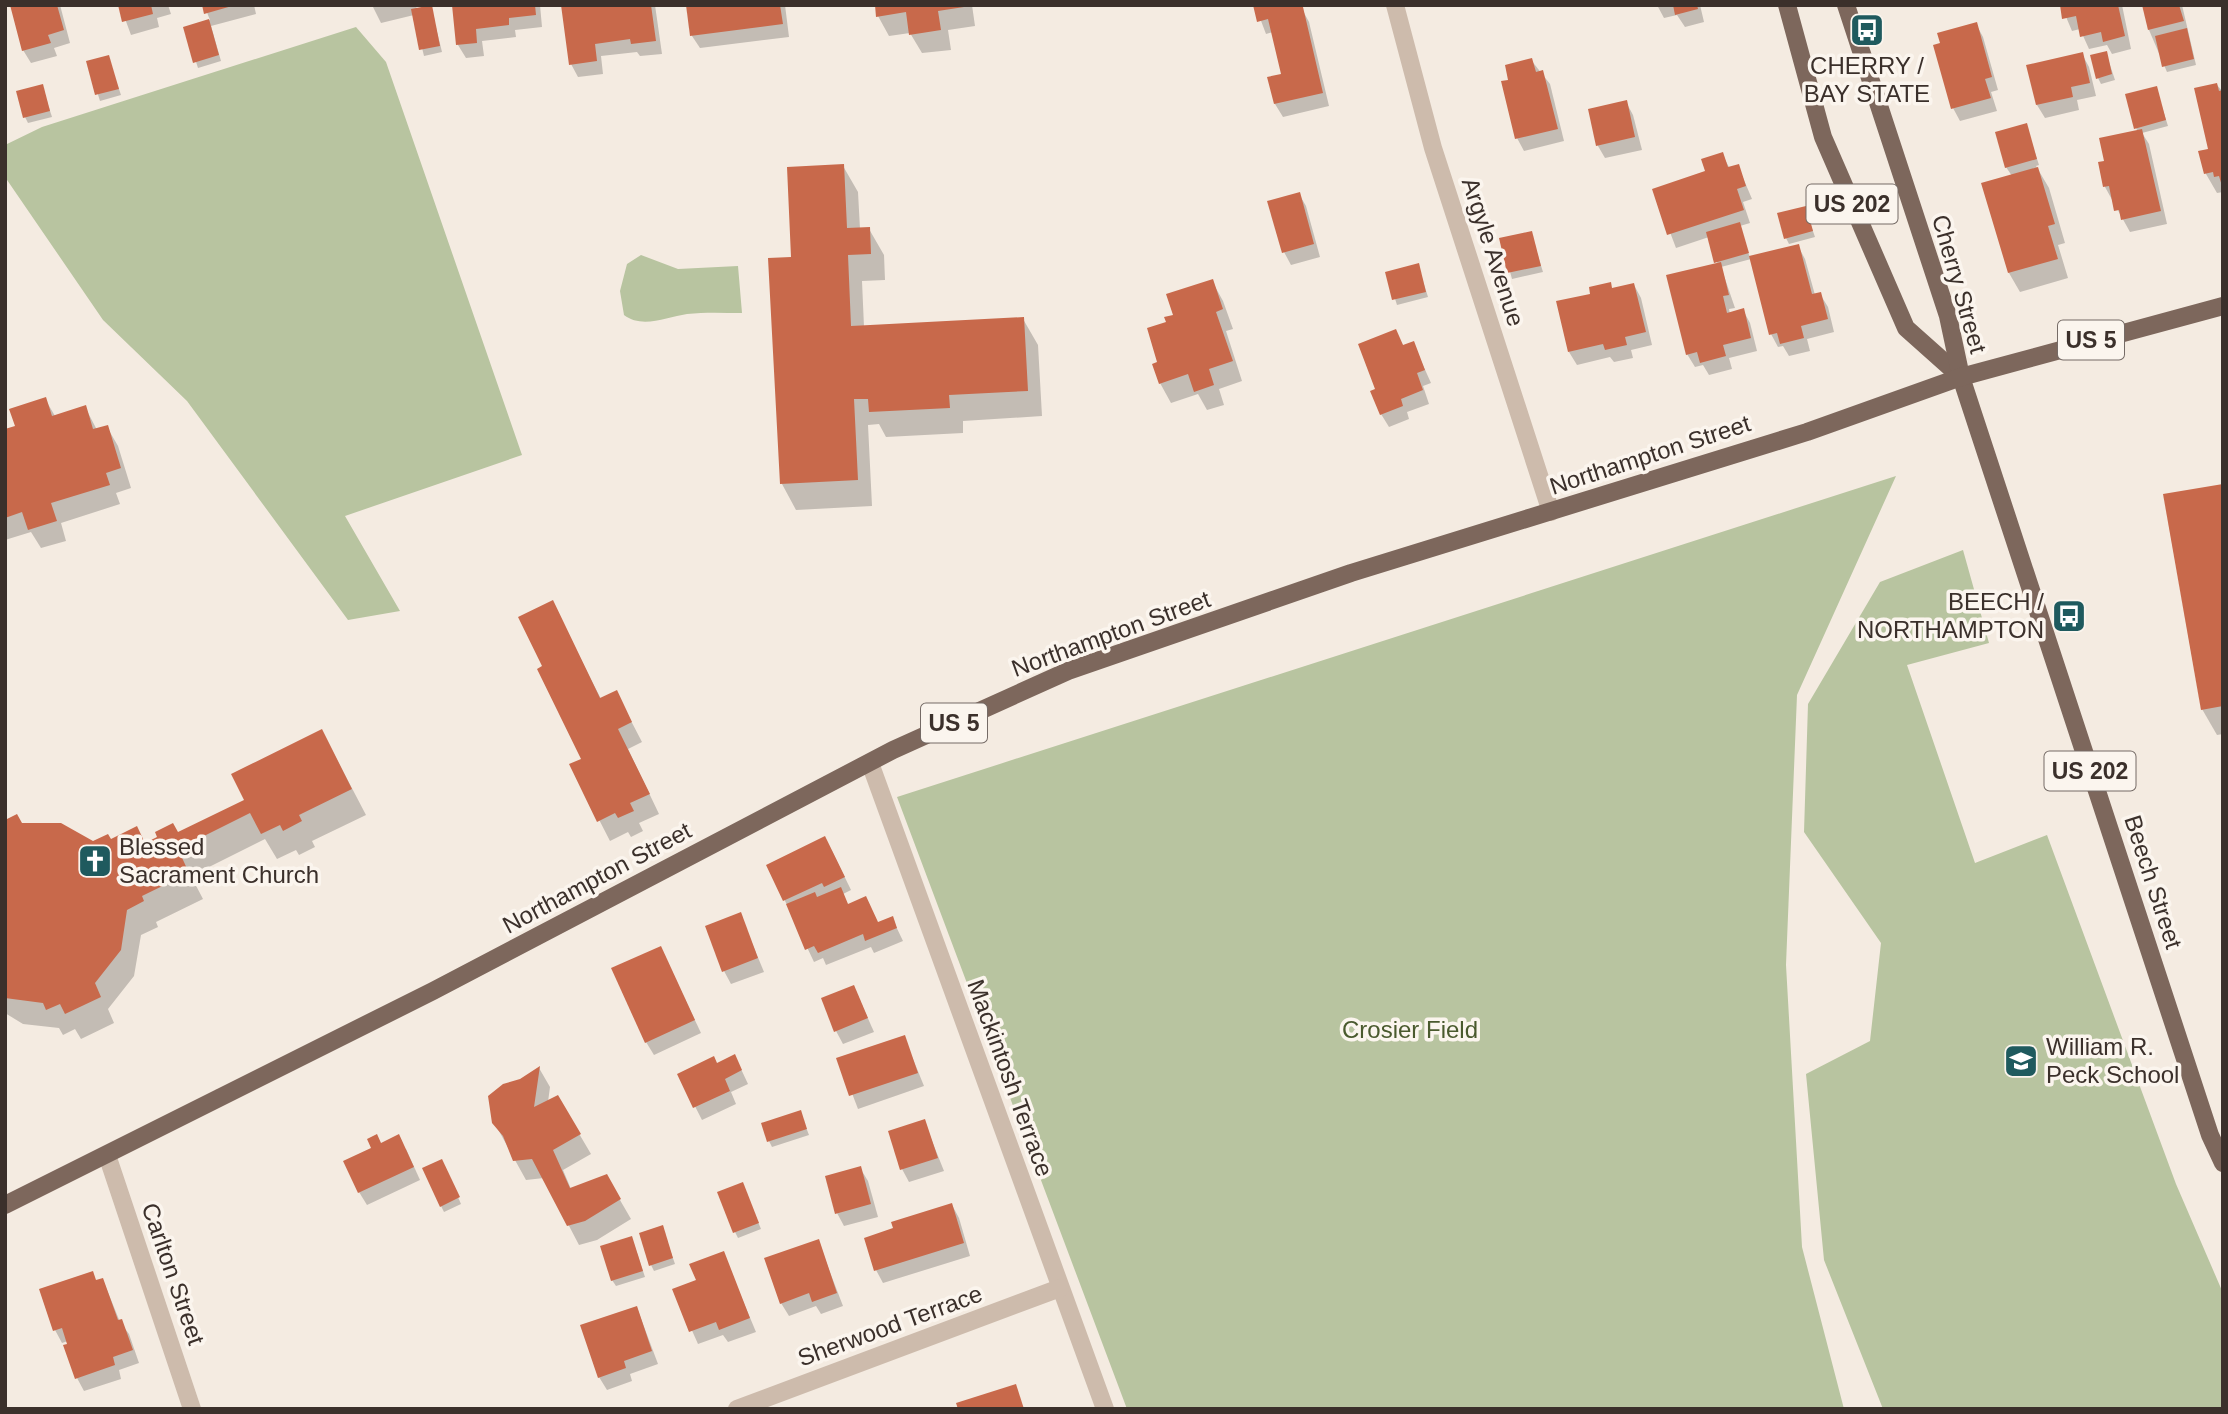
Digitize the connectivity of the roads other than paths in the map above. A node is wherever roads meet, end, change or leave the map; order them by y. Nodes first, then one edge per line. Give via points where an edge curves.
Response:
1 (1395, 5) edge
2 (1787, 5) edge
3 (1846, 5) edge
4 (2223, 306) edge
5 (1961, 377) junction
6 (1551, 512) junction
7 (870, 763) junction
8 (107, 1155) junction
9 (2223, 1163) edge
10 (5, 1205) edge
11 (1060, 1288) junction
12 (192, 1409) edge
13 (737, 1409) edge
14 (1105, 1409) edge

1 - 6 street, Argyle Avenue via 1433,148
2 - 5 main road, Cherry Street / US 202 via 1823,137 1906,328
3 - 5 main road, Cherry Street / US 202 via 1948,316
4 - 5 main road, Northampton Street / US 5
5 - 6 main road, Northampton Street / US 5 via 1807,432
5 - 9 main road, Beech Street / US 202
6 - 7 main road, Northampton Street / US 5 via 1350,573 1068,671
7 - 8 main road, Northampton Street / US 5
7 - 11 street, Mackintosh Terrace
8 - 10 main road, Northampton Street / US 5
8 - 12 street, Carlton Street
11 - 13 street, Sherwood Terrace
11 - 14 street, Mackintosh Terrace

